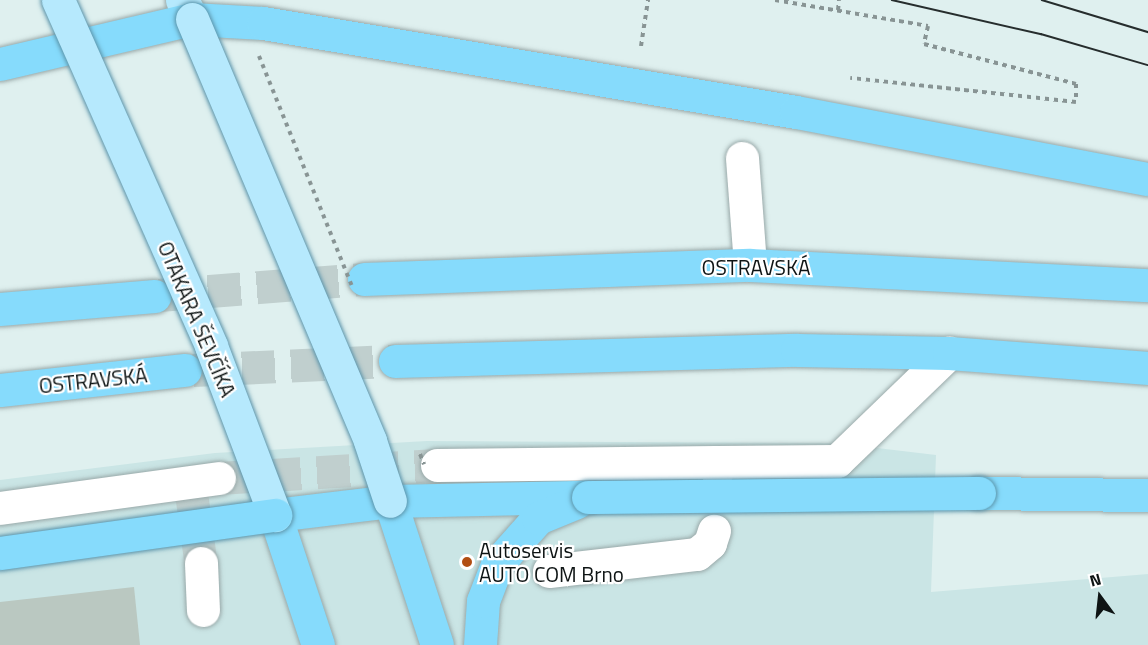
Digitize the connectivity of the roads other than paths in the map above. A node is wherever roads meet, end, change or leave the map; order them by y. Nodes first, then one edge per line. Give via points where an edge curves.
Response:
1 (58, 0) edge
2 (187, 9) edge
3 (80, 43) junction
4 (0, 64) edge
5 (742, 158) dead end
6 (1148, 179) edge
7 (750, 265) junction
8 (1148, 285) edge
9 (361, 289) tunnel mouth
10 (154, 296) tunnel mouth
11 (0, 309) edge
12 (948, 353) junction
13 (395, 361) tunnel mouth
14 (1148, 368) edge
15 (185, 370) tunnel mouth
16 (0, 390) edge
17 (426, 457) tunnel mouth
18 (200, 483) tunnel mouth
19 (1148, 495) edge
20 (588, 497) junction
21 (390, 501) junction
22 (0, 508) edge
23 (276, 515) junction
24 (714, 531) dead end
25 (0, 553) edge
26 (201, 563) tunnel mouth
27 (549, 571) dead end
28 (203, 610) dead end
29 (318, 645) edge
30 (437, 645) edge
31 (480, 645) edge

1 - 3 main road, OTAKARA ŠEVČÍKA, bridge
2 - 3 highway
2 - 6 highway via 796,112
2 - 21 main road, bridge via 365,430
3 - 4 highway
3 - 23 main road, OTAKARA ŠEVČÍKA, bridge via 211,346
5 - 7 lane
7 - 8 highway, OSTRAVSKÁ
7 - 9 highway, OSTRAVSKÁ
10 - 11 highway
12 - 13 highway via 797,350
12 - 14 highway
12 - 17 lane via 837,461 717,467
15 - 16 highway, OSTRAVSKÁ
18 - 22 lane
19 - 20 highway, bridge
20 - 21 highway
20 - 31 highway via 537,518 497,564 483,601
21 - 23 highway
21 - 30 highway
23 - 25 highway, bridge
23 - 29 highway, OTAKARA ŠEVČÍKA
24 - 27 lane via 710,543 697,554
26 - 28 lane

